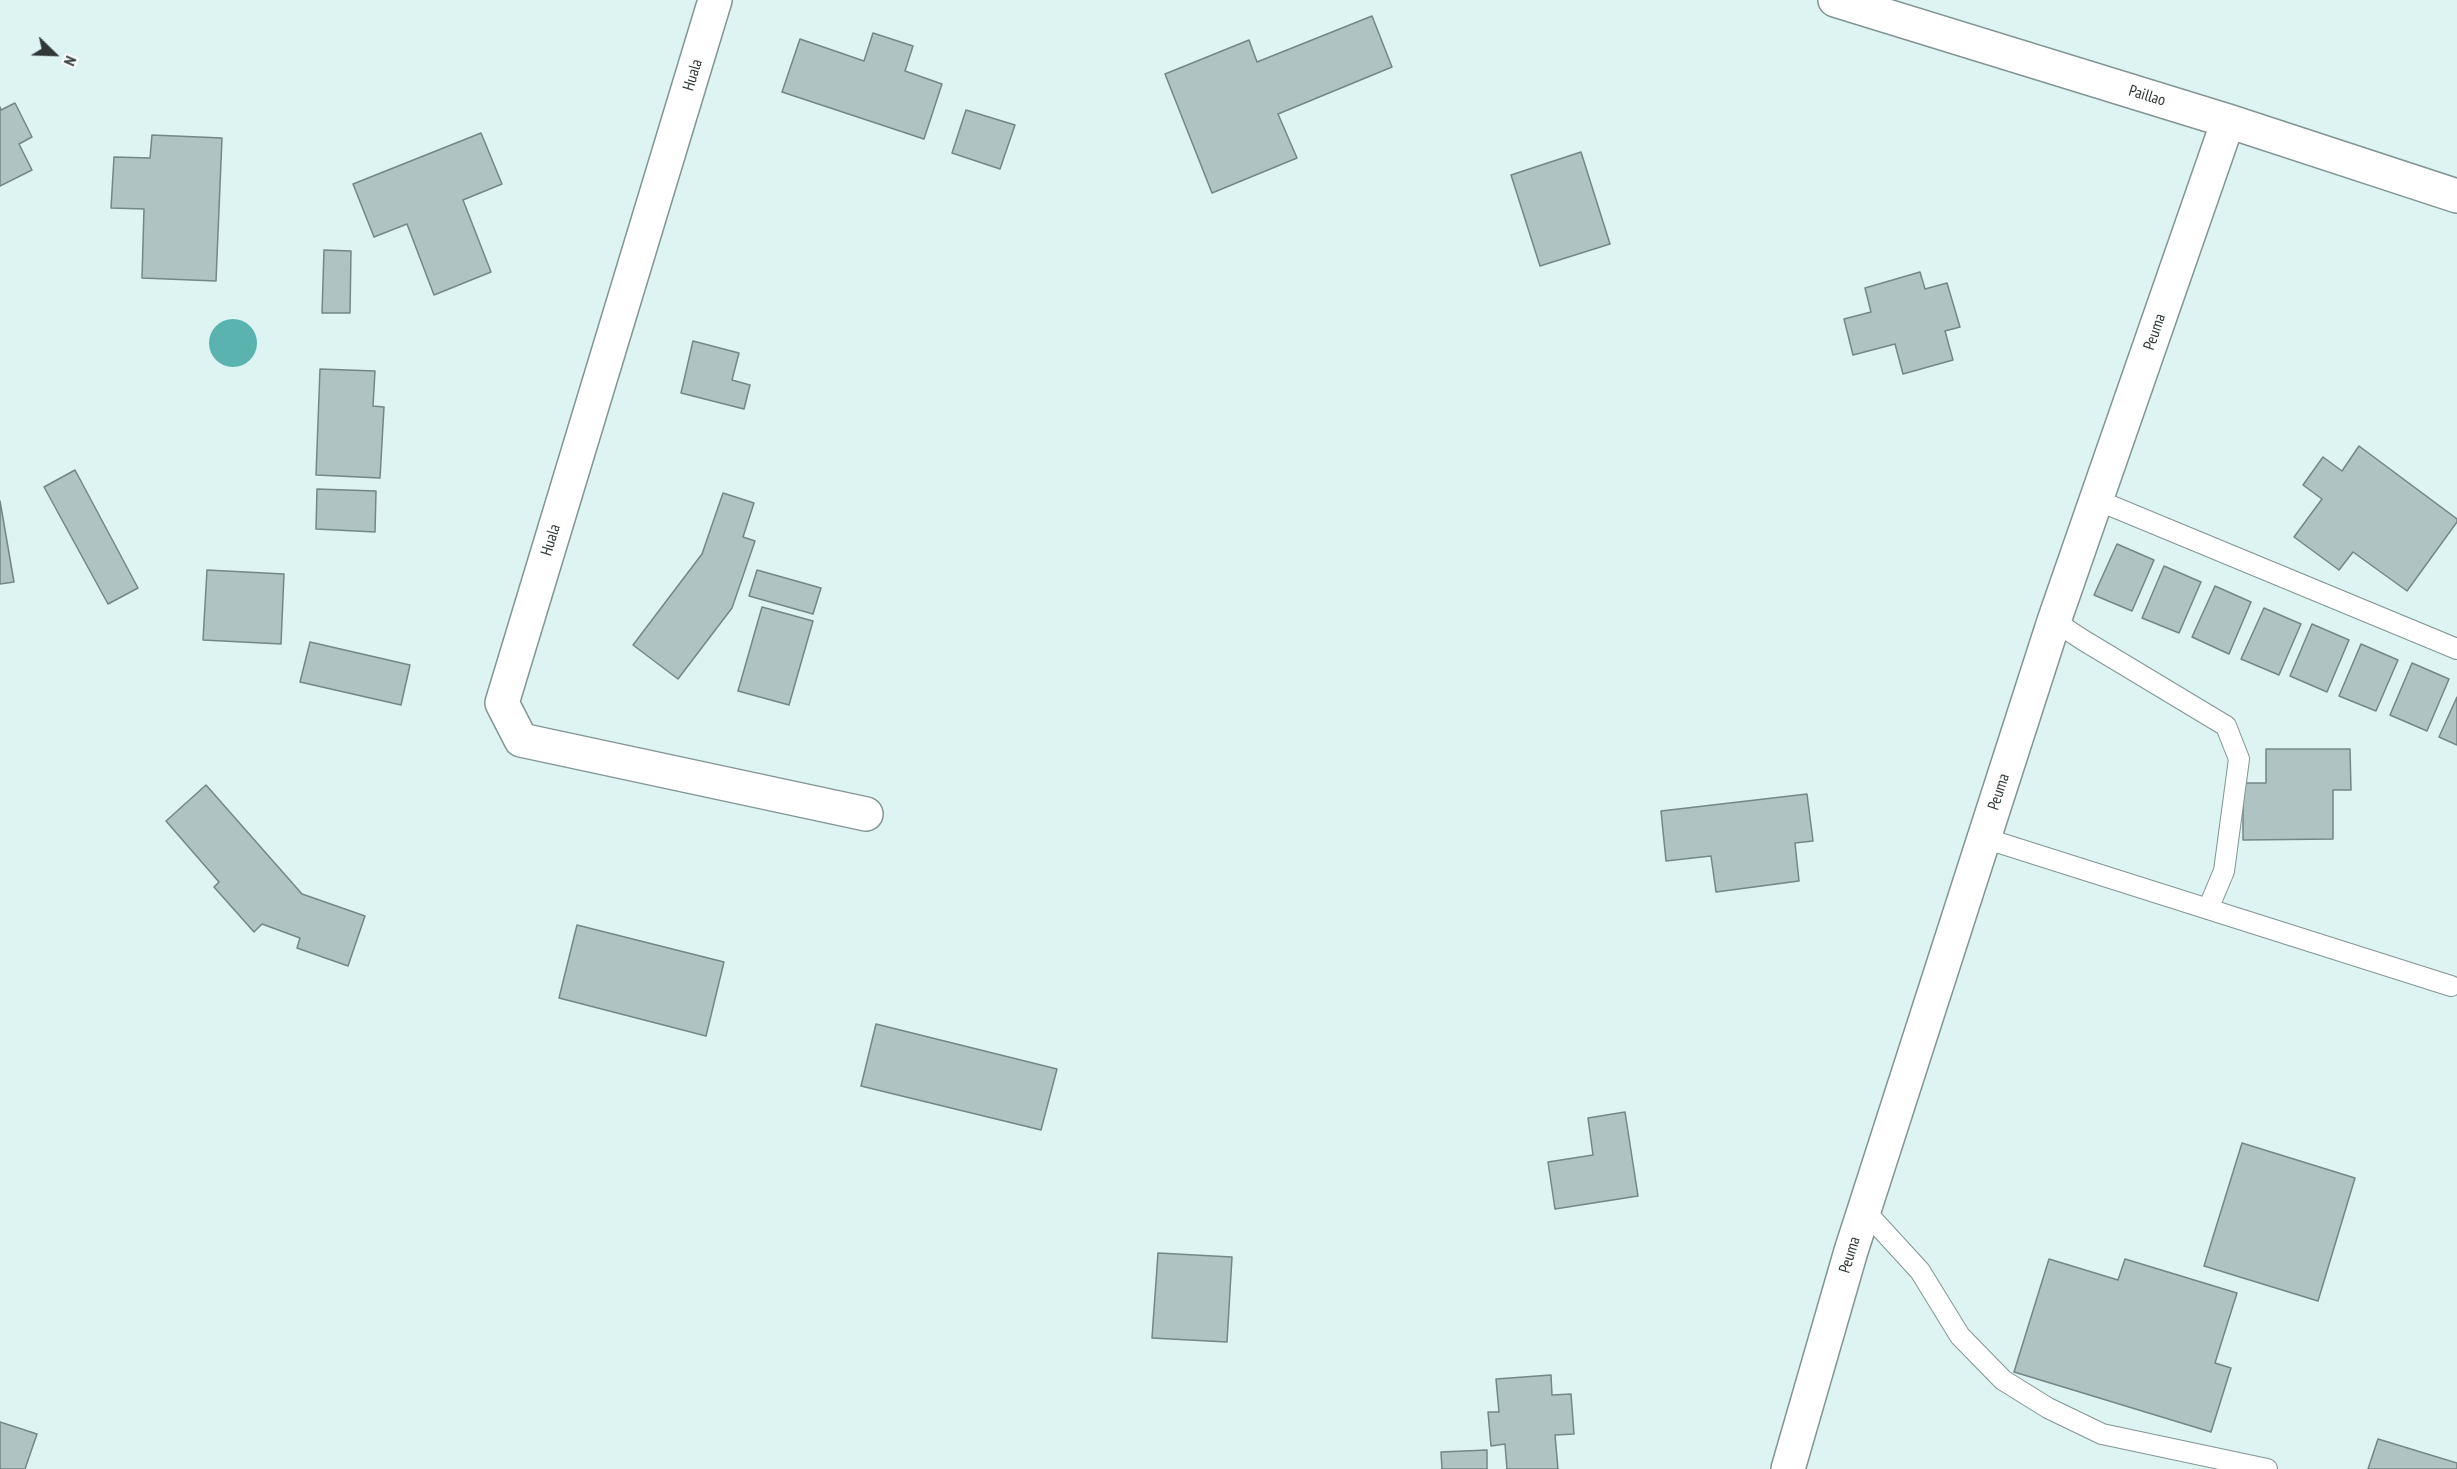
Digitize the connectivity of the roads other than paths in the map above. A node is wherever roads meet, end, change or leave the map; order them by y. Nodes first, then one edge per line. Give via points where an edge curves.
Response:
1 (716, 0) edge
2 (1835, 0) edge
3 (2228, 121) junction
4 (2457, 196) edge
5 (2097, 500) junction
6 (2054, 621) junction
7 (2457, 649) edge
8 (866, 814) dead end
9 (1984, 838) junction
10 (2208, 909) junction
11 (2451, 986) dead end
12 (1864, 1210) junction
13 (1788, 1469) edge
14 (2266, 1469) edge

1 - 8 street, Huala via 502,703 521,741
2 - 3 street, Paillao
3 - 4 street, Paillao
3 - 5 street, Peuma
5 - 6 street, Peuma
5 - 7 lane
6 - 9 street, Peuma
6 - 10 lane via 2226,726 2239,759 2224,871
9 - 10 lane
9 - 12 street, Peuma
10 - 11 lane
12 - 13 street, Peuma
12 - 14 lane via 1920,1271 1960,1336 2003,1380 2048,1408 2102,1434

